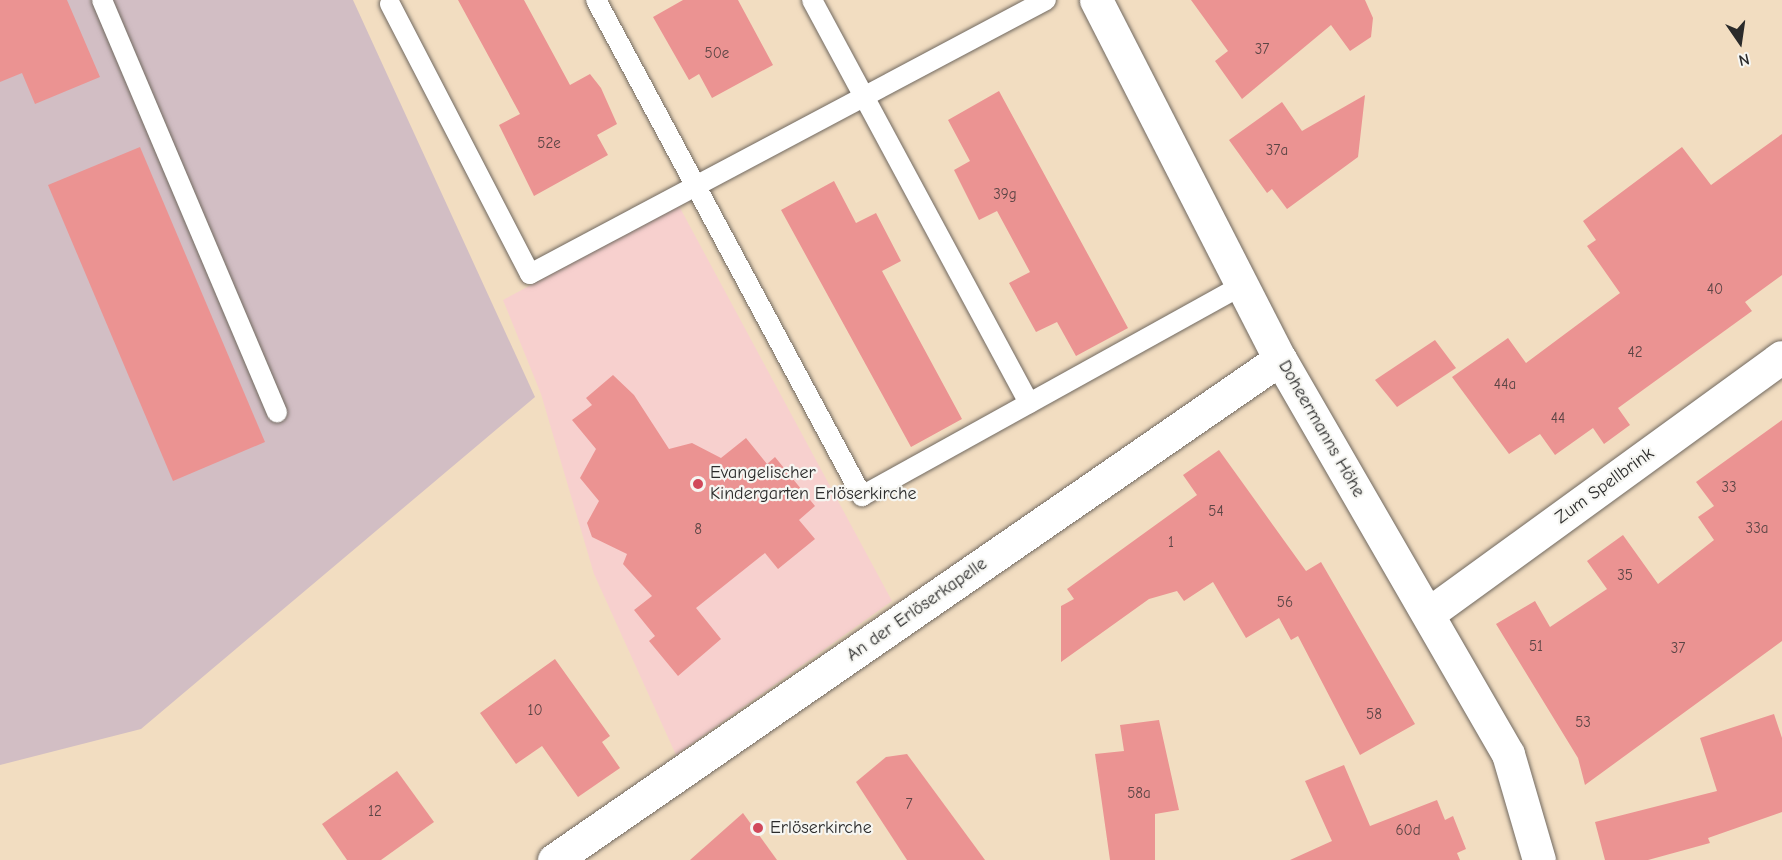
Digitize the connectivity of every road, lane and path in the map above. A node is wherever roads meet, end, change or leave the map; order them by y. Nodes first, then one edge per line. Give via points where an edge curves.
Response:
1 (102, 0) edge
2 (596, 0) edge
3 (812, 0) edge
4 (1046, 0) edge
5 (1096, 0) edge
6 (390, 4) dead end
7 (863, 97) junction
8 (697, 186) junction
9 (1242, 285) junction
10 (1782, 357) edge
11 (1280, 359) junction
12 (1029, 403) junction
13 (277, 412) dead end
14 (1428, 614) junction
15 (554, 860) edge
16 (1539, 860) edge

1 - 13 lane
2 - 8 lane
3 - 7 lane
4 - 7 lane
5 - 9 street, Doheermanns Höhe
6 - 8 lane via 530,274
7 - 8 lane
7 - 12 lane
8 - 12 lane via 862,495
9 - 11 street, Doheermanns Höhe
9 - 12 lane
10 - 14 street, Zum Spellbrink
11 - 14 street, Doheermanns Höhe
11 - 15 street, An der Erlöserkapelle
14 - 16 street, Doheermanns Höhe via 1508,754

